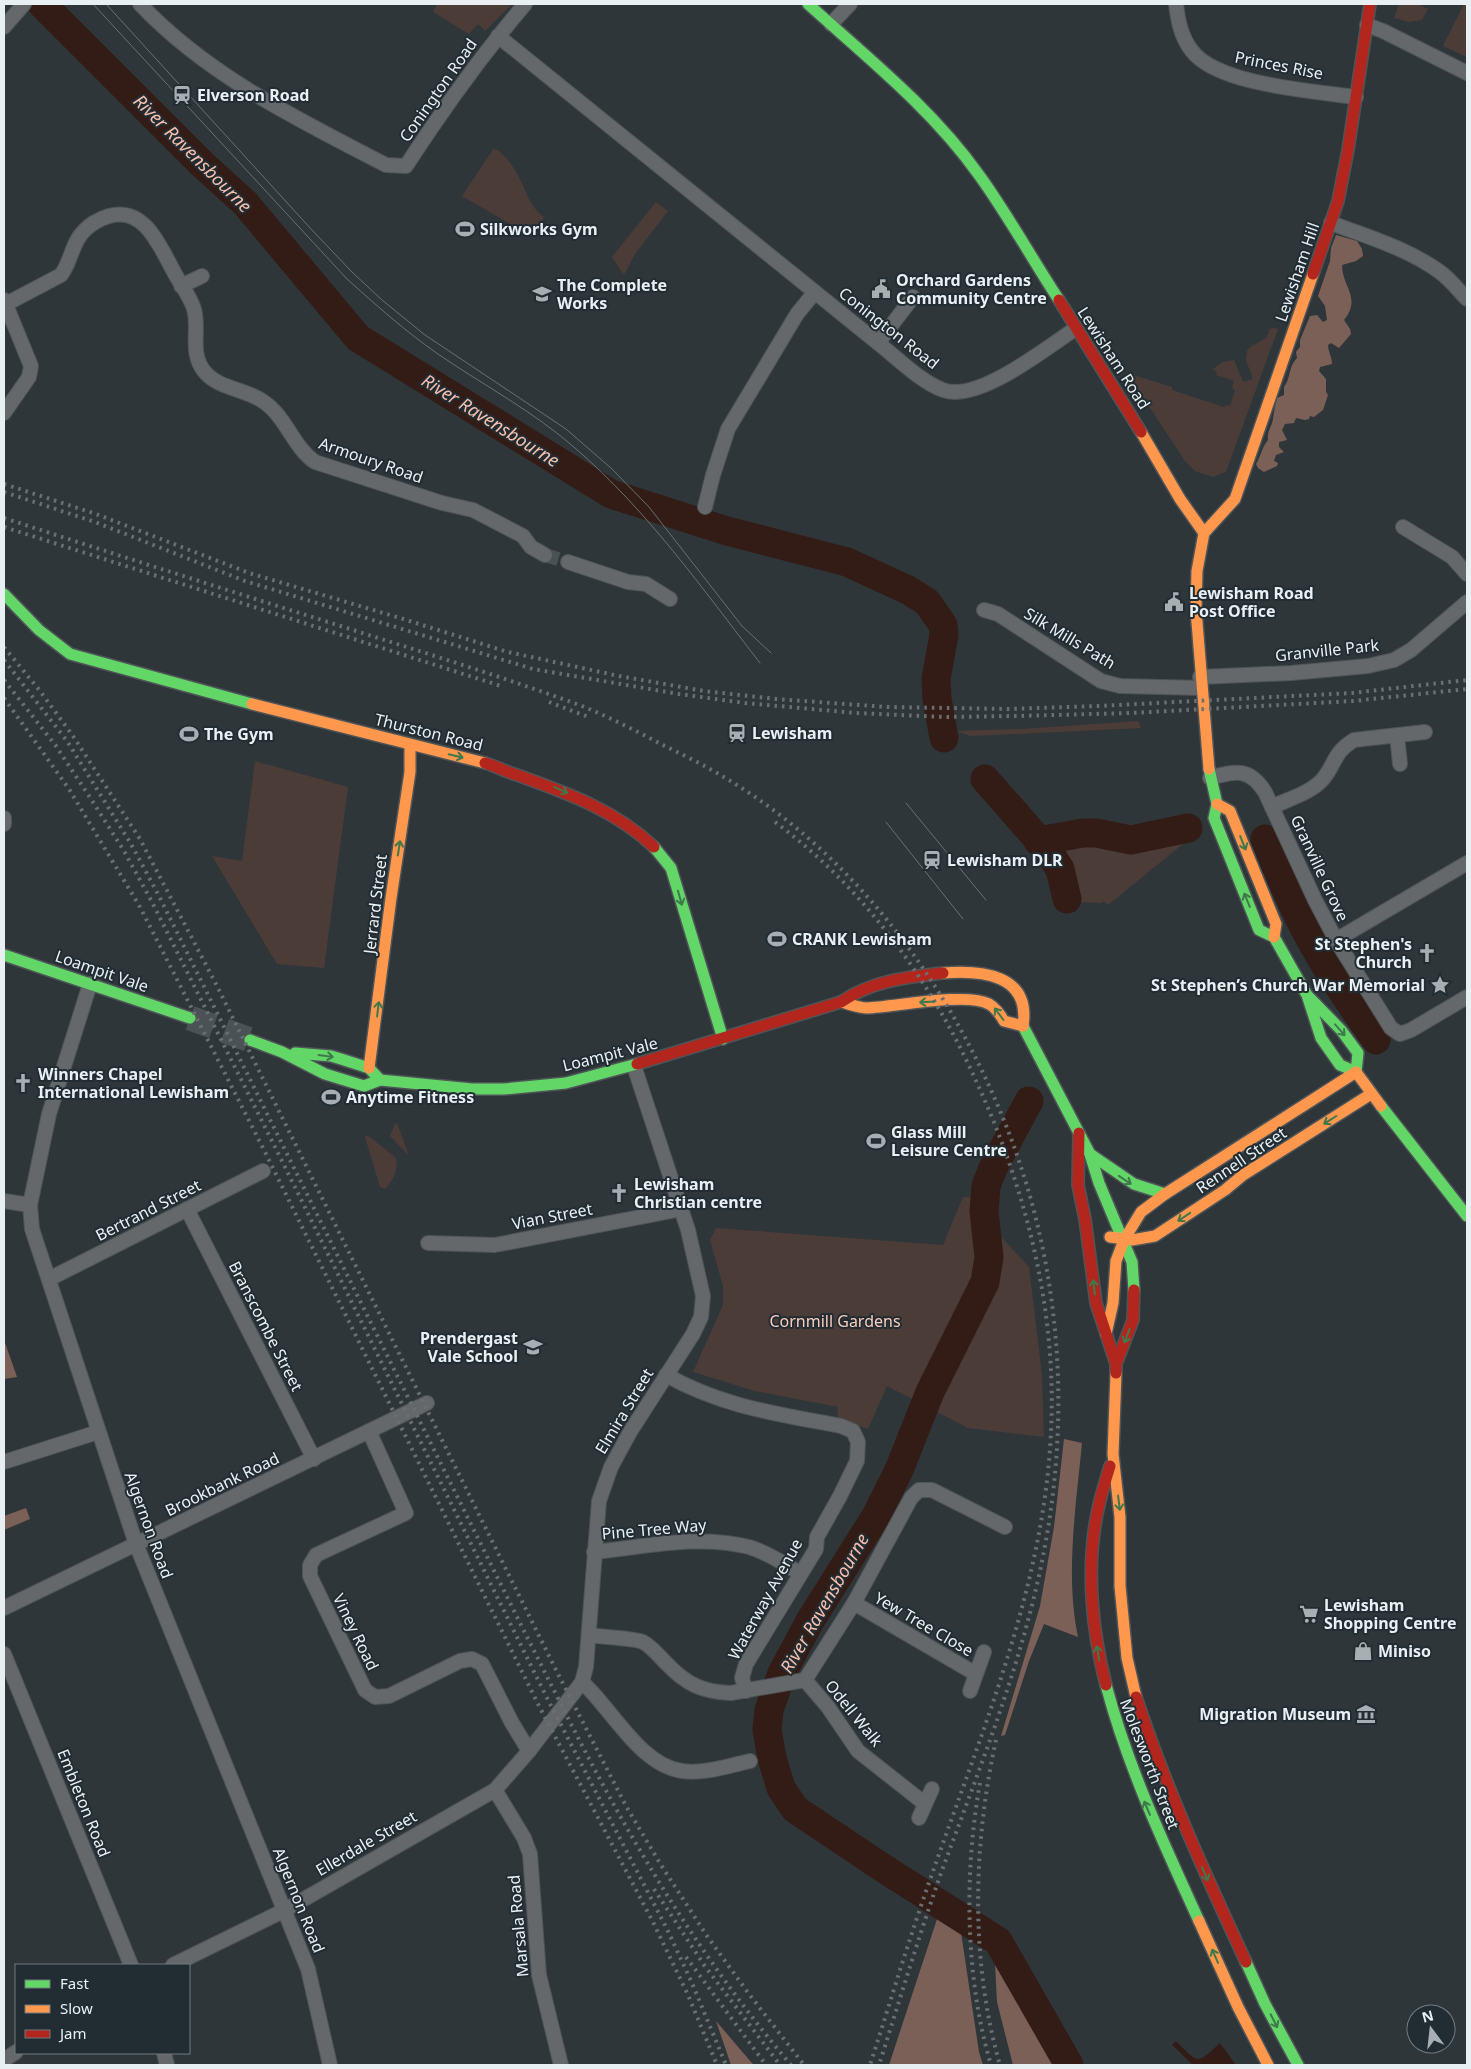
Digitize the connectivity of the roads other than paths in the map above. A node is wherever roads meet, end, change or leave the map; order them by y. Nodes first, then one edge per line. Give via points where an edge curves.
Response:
1 (140, 4) edge
2 (525, 4) edge
3 (808, 4) edge
4 (850, 4) edge
5 (1176, 4) edge
6 (1370, 4) edge
7 (17, 6) edge
8 (832, 24) junction
9 (1367, 26) junction
10 (4, 27) edge
11 (498, 36) junction
12 (1467, 73) edge
13 (1356, 97) junction
14 (1331, 223) junction
15 (202, 276) dead end
16 (181, 286) junction
17 (815, 292) junction
18 (913, 297) dead end
19 (1467, 299) edge
20 (5, 302) edge
21 (1075, 329) junction
22 (878, 343) junction
23 (4, 414) edge
24 (705, 507) dead end
25 (1403, 527) dead end
26 (1204, 533) junction
27 (545, 555) tunnel mouth
28 (568, 562) tunnel mouth
29 (1467, 574) edge
30 (4, 594) edge
31 (670, 599) dead end
32 (1467, 602) edge
33 (984, 610) dead end
34 (1200, 682) junction
35 (1425, 732) dead end
36 (1397, 735) junction
37 (410, 745) junction
38 (429, 758) junction
39 (1400, 764) dead end
40 (410, 772) junction
41 (1210, 778) junction
42 (1217, 804) junction
43 (1272, 807) junction
44 (4, 818) edge
45 (4, 824) edge
46 (1467, 863) edge
47 (1274, 937) junction
48 (1336, 940) junction
49 (4, 955) edge
50 (90, 984) junction
51 (1307, 995) junction
52 (1467, 997) edge
53 (841, 1002) junction
54 (190, 1018) tunnel mouth
55 (1023, 1026) junction
56 (723, 1038) junction
57 (250, 1040) tunnel mouth
58 (282, 1052) junction
59 (634, 1066) junction
60 (369, 1068) junction
61 (1356, 1072) junction
62 (380, 1080) junction
63 (1371, 1094) junction
64 (1078, 1131) junction
65 (1090, 1154) junction
66 (263, 1171) dead end
67 (1165, 1194) junction
68 (4, 1201) edge
69 (30, 1206) junction
70 (682, 1209) junction
71 (187, 1210) junction
72 (1467, 1216) edge
73 (1085, 1219) junction
74 (1124, 1240) junction
75 (428, 1243) dead end
76 (49, 1280) junction
77 (1106, 1334) junction
78 (1116, 1364) junction
79 (666, 1375) junction
80 (427, 1403) dead end
81 (369, 1431) junction
82 (98, 1432) junction
83 (1113, 1454) junction
84 (314, 1459) junction
85 (4, 1462) edge
86 (1005, 1528) dead end
87 (136, 1544) junction
88 (594, 1552) junction
89 (800, 1573) junction
90 (854, 1603) junction
91 (4, 1608) edge
92 (589, 1635) junction
93 (984, 1652) dead end
94 (4, 1654) edge
95 (976, 1674) junction
96 (800, 1681) junction
97 (582, 1682) junction
98 (746, 1691) junction
99 (970, 1692) dead end
100 (529, 1751) junction
101 (750, 1761) dead end
102 (932, 1789) dead end
103 (495, 1790) junction
104 (924, 1803) junction
105 (919, 1818) dead end
106 (285, 1910) junction
107 (131, 1964) edge
108 (175, 1964) edge
109 (15, 2053) edge
110 (4, 2060) edge
111 (330, 2065) edge
112 (561, 2065) edge
113 (1268, 2065) edge
114 (1298, 2065) edge

1 - 11 street, Conington Road via 204,62 239,85 386,165 406,166
2 - 11 street
3 - 8 main road, Lewisham Road
4 - 8 street
5 - 13 street, Princes Rise via 1181,31 1192,51 1209,66 1264,83
6 - 9 main road, Lewisham Hill
7 - 10 street
8 - 21 main road, Lewisham Road via 936,123 979,175
9 - 12 street
9 - 13 main road, Lewisham Hill
11 - 17 street, Conington Road
13 - 14 main road, Lewisham Hill via 1343,178
14 - 19 street via 1420,258 1442,273
14 - 26 main road, Lewisham Hill via 1242,482 1235,499
15 - 16 street
16 - 20 street, Armoury Road via 148,227 130,216 112,215 100,219 82,233 61,275
16 - 27 street, Armoury Road via 194,310 195,346 204,372 219,383 262,400 280,418 304,454 315,462 442,503 474,510 523,536 531,547
17 - 22 street, Conington Road
17 - 24 street, Conington Road via 797,314 728,429
18 - 22 street
20 - 23 street via 31,372
21 - 22 street, Conington Road via 1004,376 962,392 944,390 927,381
21 - 26 main road, Lewisham Road
25 - 29 street via 1452,557
26 - 34 main road via 1196,571
28 - 31 street via 628,582 646,584
30 - 37 main road, Thurston Road via 39,630 70,654
32 - 34 street, Granville Park via 1411,650 1394,660 1368,666
33 - 34 street, Silk Mills Path via 998,614 1102,681 1120,686
34 - 41 main road
35 - 36 street
36 - 39 street
36 - 43 street via 1354,740 1336,756 1324,778 1316,785
37 - 38 main road, Thurston Road via 419,744
37 - 40 main road, Jerrard Street
38 - 40 main road
38 -> 56 main road, Thurston Road via 445,754 496,766 553,786 613,815 652,843 675,877
60 -> 40 main road, Jerrard Street
41 - 42 main road
41 - 43 street, Granville Grove via 1239,772 1253,777
42 -> 47 main road via 1230,811 1276,924
47 -> 42 main road via 1260,930 1214,818
43 - 48 street, Granville Grove
44 - 45 street
46 - 48 street
47 - 51 main road
48 - 52 street, Granville Grove via 1391,1028 1400,1034
49 - 50 main road, Loampit Vale
50 - 54 main road, Loampit Vale
50 - 69 street, Algernon Road via 49,1114
51 - 61 main road via 1321,1038 1340,1064
51 -> 61 main road via 1358,1053
55 -> 53 main road via 1004,1021 989,1004 976,1000 865,1008
53 - 55 main road, Loampit Vale via 864,988 880,983 978,972 1000,978 1017,993 1024,1006
53 - 56 main road, Loampit Vale
55 - 64 main road
56 - 59 main road, Loampit Vale
57 - 58 main road, Loampit Vale
58 -> 60 main road, Loampit Vale via 331,1056
58 - 62 main road, Loampit Vale via 325,1074 364,1086
59 - 62 main road, Loampit Vale via 566,1083 504,1089 472,1090
59 - 70 street, Elmira Street
60 - 62 main road, Loampit Vale
61 - 63 main road
61 - 67 main road, Rennell Street
63 - 72 main road
63 -> 74 main road, Rennell Street via 1243,1175 1166,1230 1145,1239
64 - 65 main road
64 - 73 main road via 1078,1185
65 -> 67 main road via 1133,1186
65 - 74 main road via 1101,1189
66 - 71 street, Bertrand Street
67 - 74 main road, Rennell Street via 1141,1212
68 - 69 street
69 - 76 street, Algernon Road via 32,1228
70 - 75 street, Vian Street via 495,1245
70 - 79 street, Elmira Street via 704,1296 701,1317 693,1334
71 - 76 street, Bertrand Street
71 - 84 street, Branscombe Street
73 - 74 main road, Rennell Street via 1103,1235
77 -> 73 main road, Molesworth Street via 1096,1303
74 - 77 main road via 1116,1261 1113,1303
74 -> 78 main road, Molesworth Street via 1134,1272 1133,1320
76 - 82 street, Algernon Road
77 - 78 main road, Molesworth Street
78 - 83 main road, Molesworth Street
79 - 88 street, Elmira Street via 611,1467 599,1501
79 - 89 street, Waterway Avenue via 714,1398 853,1431 858,1442 857,1461 817,1537 816,1549
80 - 81 street, Brookbank Road
81 - 84 street, Brookbank Road
81 - 100 street, Viney Road via 406,1513 316,1555 310,1565 310,1576 365,1690 375,1697 389,1696 460,1661 472,1659 482,1664
82 - 85 street
82 - 87 street, Algernon Road
113 -> 83 main road, Molesworth Street via 1234,2000 1144,1802 1118,1735 1107,1694 1094,1630 1092,1599 1096,1517
83 -> 114 main road, Molesworth Street via 1120,1517 1122,1622 1135,1692 1153,1749 1186,1830 1265,2004
84 - 87 street, Brookbank Road
86 - 90 street via 932,1490 919,1490 910,1498
87 - 91 street, Brookbank Road
87 - 106 street, Algernon Road
88 - 89 street, Pine Tree Way via 705,1541 750,1547
88 - 92 street, Elmira Street
89 - 98 street, Waterway Avenue via 746,1664 742,1678
90 - 95 street, Yew Tree Close
90 - 96 street
92 - 97 street, Elmira Street
92 - 98 street via 641,1641 695,1687 720,1693
93 - 95 street, Yew Tree Close
94 - 107 street, Embleton Road
95 - 99 street, Yew Tree Close
96 - 98 street
96 - 104 street, Odell Walk via 828,1707 858,1751
97 - 100 street, Elmira Street
97 - 101 street via 598,1696 630,1738 655,1760 681,1771 712,1770
100 - 103 street, Elmira Street
102 - 104 street
103 - 106 street, Ellerdale Street
103 - 112 street, Marsala Road via 530,1854 539,1975
104 - 105 street
106 - 108 street, Ellerdale Street
106 - 111 street, Algernon Road via 308,1969
109 - 110 street

